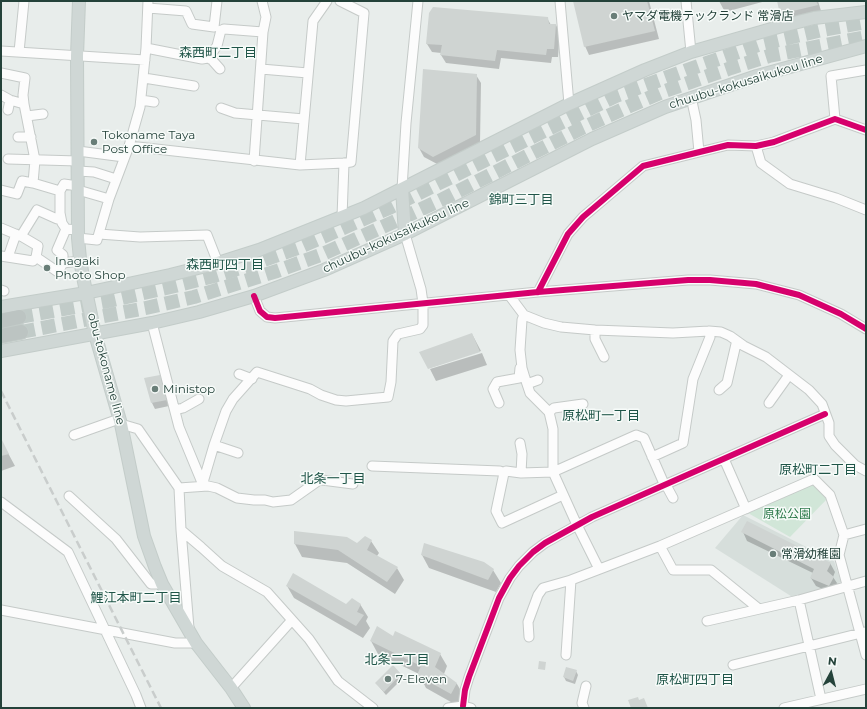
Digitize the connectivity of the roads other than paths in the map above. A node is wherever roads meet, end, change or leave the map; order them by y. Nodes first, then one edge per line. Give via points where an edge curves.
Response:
1 (24, 1) edge
2 (79, 1) edge
3 (217, 1) edge
4 (262, 1) edge
5 (327, 1) edge
6 (340, 1) edge
7 (418, 1) edge
8 (560, 1) edge
9 (686, 1) edge
10 (148, 4) edge
11 (866, 12) edge
12 (263, 32) junction
13 (866, 46) edge
14 (146, 48) junction
15 (1, 51) edge
16 (19, 52) junction
17 (691, 52) junction
18 (78, 56) junction
19 (208, 58) junction
20 (145, 60) junction
21 (220, 69) dead end
22 (261, 69) junction
23 (866, 70) edge
24 (1, 73) edge
25 (308, 73) junction
26 (144, 78) junction
27 (194, 86) dead end
28 (1, 95) edge
29 (691, 98) junction
30 (10, 100) junction
31 (141, 100) junction
32 (154, 102) dead end
33 (24, 104) junction
34 (569, 104) junction
35 (221, 108) dead end
36 (8, 110) dead end
37 (43, 114) dead end
38 (258, 115) junction
39 (27, 116) junction
40 (304, 119) junction
41 (835, 119) junction
42 (866, 130) edge
43 (18, 137) dead end
44 (31, 137) junction
45 (129, 146) junction
46 (756, 146) junction
47 (699, 152) junction
48 (124, 157) junction
49 (8, 159) dead end
50 (35, 160) junction
51 (78, 161) junction
52 (254, 161) junction
53 (344, 163) junction
54 (300, 165) junction
55 (116, 179) junction
56 (33, 183) junction
57 (78, 188) junction
58 (402, 189) junction
59 (1, 190) edge
60 (60, 191) junction
61 (109, 199) junction
62 (866, 210) edge
63 (342, 217) junction
64 (60, 219) junction
65 (1, 228) edge
66 (66, 229) junction
67 (78, 234) junction
68 (99, 234) junction
69 (406, 234) junction
70 (18, 235) junction
71 (5, 257) edge
72 (36, 257) junction
73 (80, 261) junction
74 (63, 263) junction
75 (218, 263) junction
76 (538, 292) junction
77 (86, 293) junction
78 (509, 295) junction
79 (254, 296) junction
80 (423, 303) junction
81 (1, 307) edge
82 (524, 315) junction
83 (19, 317) tunnel mouth
84 (1, 321) edge
85 (152, 323) junction
86 (866, 329) edge
87 (594, 330) junction
88 (709, 331) junction
89 (21, 332) tunnel mouth
90 (95, 334) junction
91 (1, 336) edge
92 (737, 342) junction
93 (1, 351) edge
94 (604, 357) dead end
95 (522, 368) junction
96 (239, 374) dead end
97 (789, 376) junction
98 (252, 379) junction
99 (538, 380) dead end
100 (527, 384) junction
101 (719, 390) dead end
102 (199, 399) dead end
103 (770, 402) dead end
104 (499, 403) dead end
105 (583, 404) dead end
106 (175, 410) junction
107 (549, 412) junction
108 (825, 414) junction
109 (120, 421) junction
110 (74, 435) dead end
111 (520, 443) dead end
112 (214, 445) junction
113 (238, 453) dead end
114 (652, 457) junction
115 (724, 459) junction
116 (372, 466) dead end
117 (866, 471) edge
118 (521, 472) junction
119 (553, 472) junction
120 (504, 473) junction
121 (353, 484) dead end
122 (665, 485) junction
123 (203, 486) junction
124 (179, 488) junction
125 (563, 495) junction
126 (69, 496) dead end
127 (673, 498) dead end
128 (1, 502) edge
129 (746, 509) junction
130 (577, 525) junction
131 (866, 529) edge
132 (181, 530) junction
133 (844, 535) junction
134 (660, 546) junction
135 (599, 569) junction
136 (570, 580) junction
137 (866, 581) edge
138 (162, 584) junction
139 (846, 586) junction
140 (799, 600) junction
141 (759, 609) junction
142 (1, 610) edge
143 (292, 620) junction
144 (707, 621) dead end
145 (106, 630) junction
146 (863, 633) edge
147 (193, 638) junction
148 (529, 638) dead end
149 (810, 646) junction
150 (566, 655) dead end
151 (866, 655) edge
152 (733, 665) dead end
153 (586, 686) dead end
154 (231, 688) junction
155 (866, 689) edge
156 (821, 699) junction
157 (467, 707) edge
158 (141, 708) edge
159 (244, 708) edge
160 (373, 708) edge
161 (448, 708) edge
162 (584, 708) edge
163 (784, 708) edge

1 - 16 street
2 - 18 main road, obu-tokoname line
3 - 10 street via 214,27 192,24 186,11
4 - 12 street via 266,17
5 - 25 street via 312,21
6 - 53 street via 364,13 351,162
7 - 58 street
8 - 34 street
9 - 17 street
10 - 14 street
11 - 17 main road via 814,18
12 - 19 street via 222,29 217,46
12 - 22 street
13 - 29 main road, chuubu-kokusaikukou line via 757,76
14 - 19 street
14 - 20 street
15 - 16 street
16 - 18 street
17 - 34 main road
18 - 20 street
18 - 51 main road, obu-tokoname line
19 - 21 street
20 - 26 street
22 - 25 street
22 - 38 street
23 - 41 street via 831,76
24 - 33 street via 25,78
25 - 40 street
26 - 27 street
26 - 31 street
28 - 30 street
29 - 47 street
29 - 69 main road, chuubu-kokusaikukou line via 592,139
30 - 33 street
30 - 36 street
31 - 32 street
31 - 45 street
33 - 39 street
34 - 58 main road
35 - 38 street via 235,113
37 - 39 street
38 - 40 street
38 - 52 street
39 - 44 street
40 - 54 street
41 - 42 street
41 - 46 street via 774,142
43 - 44 street
44 - 50 street
45 - 48 street
45 - 52 street
46 - 47 street via 728,145
46 - 62 street via 761,163 790,184
47 - 76 street via 644,166 583,217 568,234
48 - 51 street
48 - 55 street
49 - 50 street
50 - 51 street
50 - 56 street
51 - 55 street via 94,172
51 - 57 main road, obu-tokoname line
52 - 54 street
53 - 54 street
53 - 63 street
55 - 61 street
56 - 59 street via 22,181 17,194
56 - 60 street
57 - 60 street via 64,184
57 - 61 street
57 - 67 main road, obu-tokoname line
58 - 63 main road
58 - 69 main road
60 - 64 street
61 - 68 street
63 - 75 main road via 259,250
64 - 66 street
64 - 70 street via 38,210
65 - 70 street
66 - 67 street
66 - 74 street via 57,250 63,255
67 - 68 street via 97,240
67 - 73 main road, obu-tokoname line
68 - 75 street via 140,237 207,235
69 - 79 main road, chuubu-kokusaikukou line via 324,270
69 - 80 street
70 - 71 street
70 - 72 street via 38,246
71 - 72 street via 33,261
72 - 74 street via 58,272
73 - 74 street
73 - 77 main road, obu-tokoname line
75 - 77 main road
76 - 78 street
76 - 86 street via 688,280 756,284 799,295 835,311
77 - 81 main road
77 - 90 main road, obu-tokoname line
78 - 80 street
78 - 82 street
79 - 80 street via 260,311 267,317 275,318
79 - 85 main road, chuubu-kokusaikukou line
80 - 98 street via 423,326 398,334 393,341 388,397 336,400 257,372
82 - 87 street via 561,327
82 - 95 street via 520,350
83 - 84 highway
85 - 90 main road, chuubu-kokusaikukou line
85 - 106 street
87 - 88 street
87 - 94 street via 594,339
88 - 92 street via 721,332
88 - 114 street via 710,337 693,379 683,443
89 - 91 highway
90 - 93 main road, chuubu-kokusaikukou line
90 - 109 main road, obu-tokoname line
92 - 97 street via 766,358
92 - 101 street via 727,383
95 - 100 street
95 - 104 street via 519,378 497,382 494,389
96 - 98 street
97 - 103 street
97 - 108 street via 809,390 822,404
98 - 112 street via 233,399 226,411
99 - 100 street
100 - 107 street via 531,397
102 - 106 street
105 - 107 street via 554,408
106 - 123 street via 179,427
107 - 119 street via 553,429
108 - 115 street
108 - 117 street via 829,423 829,436 835,445 855,465
109 - 110 street
109 - 124 street via 138,429
109 - 138 main road, obu-tokoname line via 144,536
111 - 118 street
112 - 113 street
112 - 123 street
114 - 119 street via 644,438 636,435
114 - 122 street
115 - 122 street
115 - 129 street
116 - 120 street
118 - 119 street
118 - 120 street
119 - 125 street
120 - 125 street via 496,511 502,523
121 - 123 street via 322,480 291,500 273,502 237,498 217,488
122 - 127 street
122 - 130 street
123 - 124 street
124 - 132 street
125 - 130 street
126 - 138 street via 116,539 151,584
128 - 145 street via 68,552
129 - 133 street via 814,479 830,495
129 - 134 street
130 - 135 street
130 - 157 street via 533,552 510,578 499,598 465,690
131 - 133 street
132 - 143 street via 222,566 267,592
132 - 147 street
133 - 139 street via 839,555
134 - 135 street
134 - 141 street via 673,570 711,570
135 - 136 street
136 - 148 street via 543,588 538,595 528,622
136 - 150 street
137 - 139 street
138 - 147 main road, obu-tokoname line
139 - 140 street
139 - 146 street
140 - 141 street
140 - 149 street
141 - 144 street
142 - 145 street
143 - 154 street
143 - 160 street via 309,639 338,681
145 - 147 street via 175,643
145 - 158 street
146 - 149 street
146 - 151 street
147 - 154 main road, obu-tokoname line
149 - 152 street
149 - 156 street
153 - 162 street via 582,703
154 - 159 main road, obu-tokoname line
155 - 156 street
156 - 163 street
157 - 161 street

